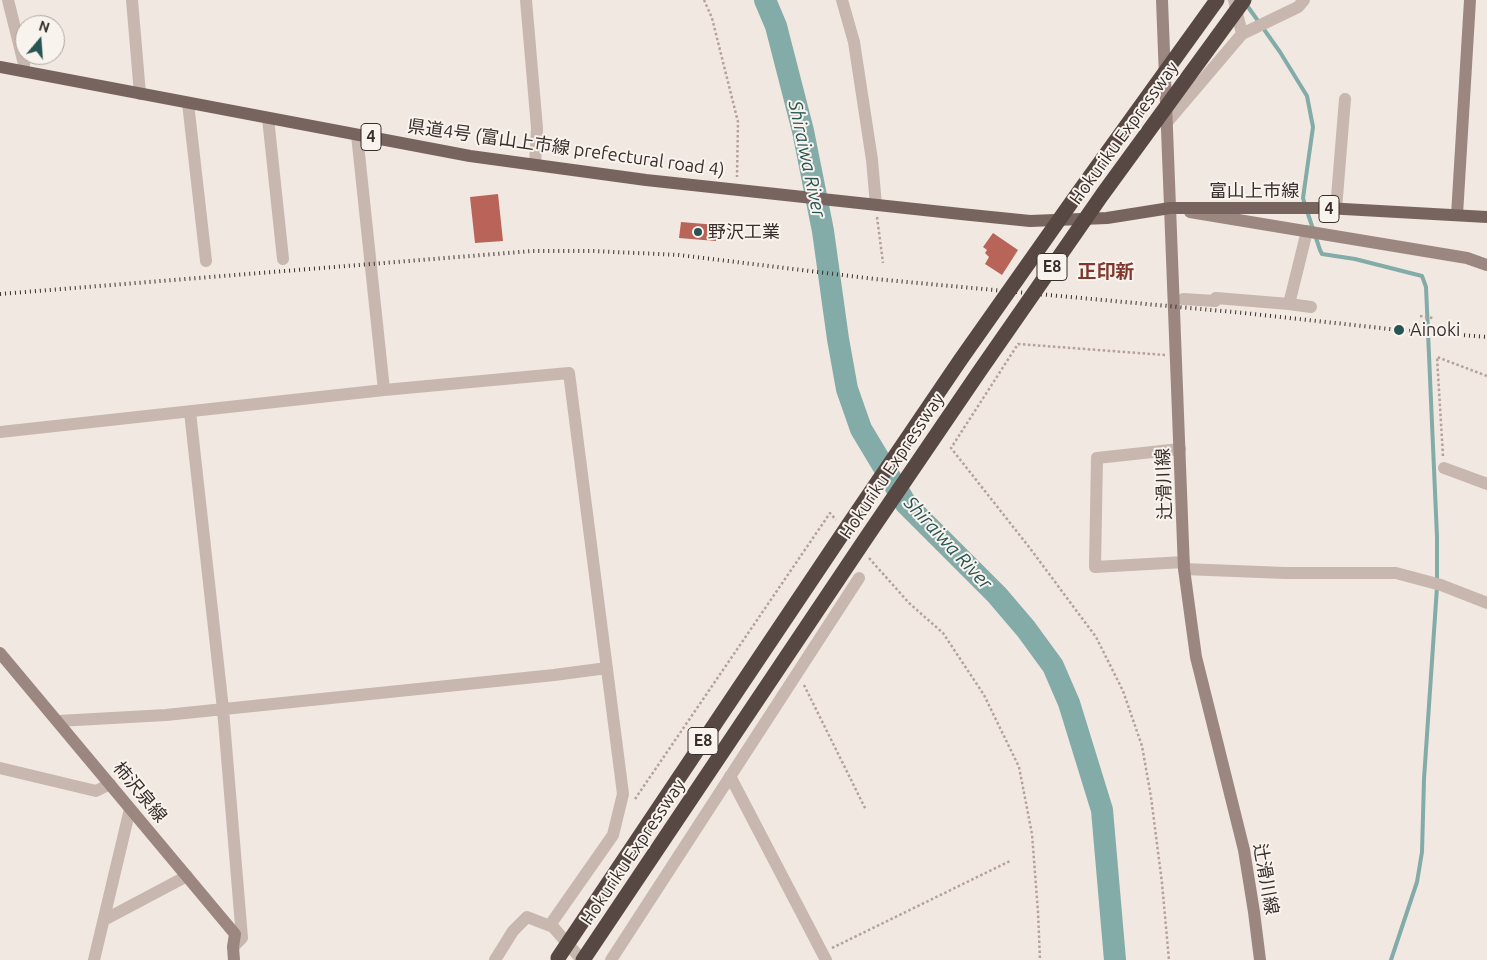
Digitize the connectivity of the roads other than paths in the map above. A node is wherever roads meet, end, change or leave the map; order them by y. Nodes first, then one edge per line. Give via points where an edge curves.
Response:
1 (8, 0) edge
2 (132, 0) edge
3 (526, 0) edge
4 (842, 0) edge
5 (1162, 0) edge
6 (1217, 0) edge
7 (1234, 0) edge
8 (1244, 0) edge
9 (1304, 0) edge
10 (1470, 0) edge
11 (1242, 34) junction
12 (0, 67) edge
13 (23, 71) junction
14 (140, 94) junction
15 (1345, 100) dead end
16 (188, 103) junction
17 (268, 118) junction
18 (1168, 121) junction
19 (357, 135) junction
20 (535, 165) junction
21 (876, 205) junction
22 (1170, 208) junction
23 (1336, 209) junction
24 (1457, 215) junction
25 (1487, 217) edge
26 (1307, 231) junction
27 (282, 259) dead end
28 (206, 260) dead end
29 (1487, 265) edge
30 (1183, 299) dead end
31 (1288, 304) junction
32 (1311, 307) dead end
33 (384, 390) junction
34 (190, 412) junction
35 (0, 432) edge
36 (1180, 449) junction
37 (1444, 468) road end
38 (1487, 484) edge
39 (1184, 565) junction
40 (859, 578) dead end
41 (1487, 603) edge
42 (0, 653) edge
43 (607, 668) junction
44 (222, 709) junction
45 (58, 721) junction
46 (0, 768) edge
47 (730, 776) junction
48 (110, 784) junction
49 (130, 809) junction
50 (187, 876) junction
51 (104, 920) junction
52 (550, 925) junction
53 (233, 954) edge
54 (824, 956) edge
55 (558, 958) dead end
56 (94, 960) edge
57 (495, 960) edge
58 (582, 960) edge
59 (611, 960) edge
60 (1260, 960) edge

1 - 13 street
2 - 14 street
3 - 20 street via 537,128
4 - 21 street via 854,42
5 - 18 main road, 辻滑川線
6 - 55 highway, Hokuriku Expressway / E8, bridge via 956,367
7 - 11 street
8 - 58 highway, Hokuriku Expressway / E8, bridge via 979,372
9 - 11 street via 1298,8
10 - 24 main road
11 - 18 street
12 - 13 main road, 県道4号 (富山上市線 prefectural road 4) / 4
13 - 14 main road, 県道4号 (富山上市線 prefectural road 4) / 4
14 - 16 main road, 県道4号 (富山上市線 prefectural road 4) / 4
15 - 23 street
16 - 17 main road, 県道4号 (富山上市線 prefectural road 4) / 4
16 - 28 street
17 - 19 main road, 県道4号 (富山上市線 prefectural road 4) / 4
17 - 27 street
18 - 22 main road, 辻滑川線
19 - 20 main road, 県道4号 (富山上市線 prefectural road 4) / 4
19 - 33 street
20 - 21 main road, 県道4号 (富山上市線 prefectural road 4) / 4
21 - 22 main road, 4 via 1030,220 1106,218
22 - 23 main road, 富山上市線 / 4
22 - 26 main road
22 - 36 main road, 辻滑川線
23 - 24 main road, 富山上市線 / 4
24 - 25 main road, 富山上市線 / 4
26 - 29 main road via 1467,258
26 - 31 street
30 - 31 street via 1215,301 1216,298
31 - 32 street
33 - 34 street
33 - 43 street via 569,374
34 - 35 street
34 - 44 street
36 - 39 main road, 辻滑川線
36 - 39 street via 1097,458 1095,567
37 - 38 street
39 - 41 street via 1285,573 1396,573 1441,585
39 - 60 main road, 辻滑川線 via 1196,657 1244,850
40 - 47 street
42 - 45 main road, 柿沢泉線
43 - 44 street
43 - 52 street via 623,794 613,835
44 - 45 street via 166,716
44 - 53 street via 242,938
45 - 48 main road, 柿沢泉線
46 - 48 street via 96,791
47 - 54 street
47 - 59 street
48 - 49 main road, 柿沢泉線
49 - 50 main road, 柿沢泉線
49 - 51 street
50 - 51 street
50 - 53 main road, 柿沢泉線 via 235,934
51 - 56 street
52 - 57 street via 527,917 513,931
52 - 58 street

